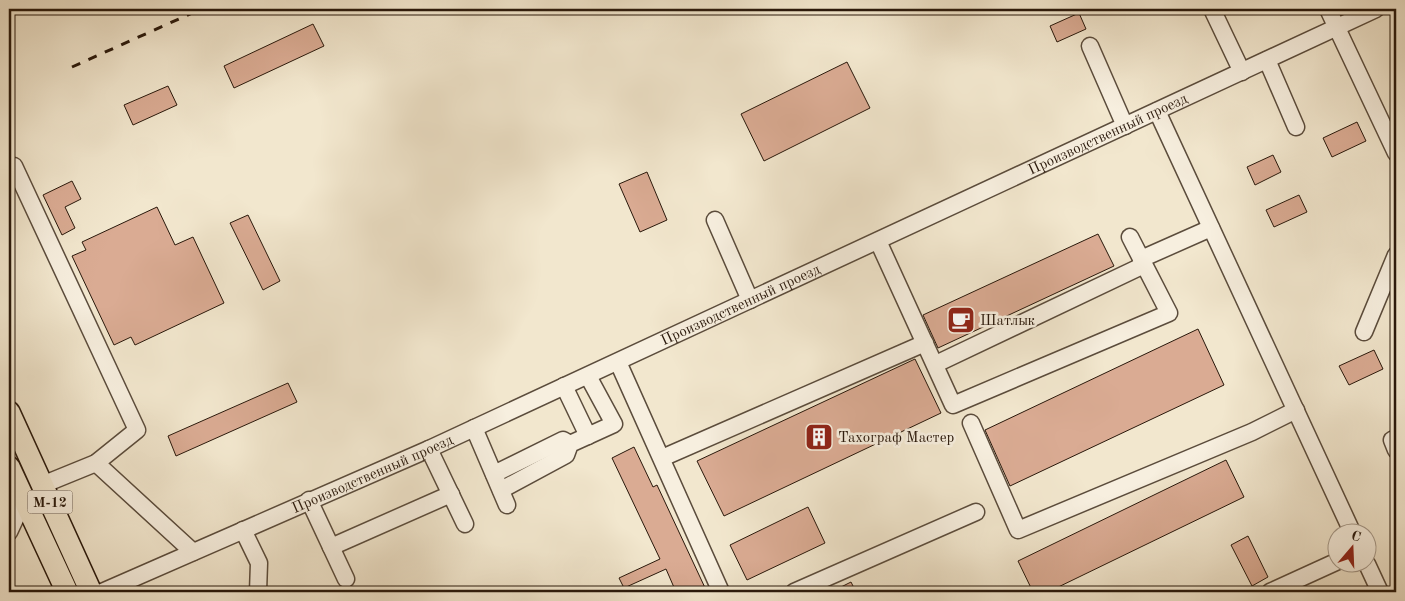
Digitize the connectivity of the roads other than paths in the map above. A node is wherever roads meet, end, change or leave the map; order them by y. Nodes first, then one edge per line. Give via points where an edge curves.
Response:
1 (1212, 9) edge
2 (1328, 9) edge
3 (1376, 9) edge
4 (1336, 28) junction
5 (1090, 46) dead end
6 (1267, 60) junction
7 (1242, 72) junction
8 (1157, 111) junction
9 (1125, 126) junction
10 (1296, 127) dead end
11 (1396, 153) edge
12 (9, 168) edge
13 (715, 220) dead end
14 (1211, 228) junction
15 (1130, 237) dead end
16 (878, 241) junction
17 (1396, 256) edge
18 (1143, 262) junction
19 (750, 300) junction
20 (1364, 332) dead end
21 (925, 343) junction
22 (618, 362) junction
23 (938, 363) dead end
24 (588, 376) junction
25 (564, 386) junction
26 (1296, 410) junction
27 (9, 412) edge
28 (971, 423) dead end
29 (474, 428) junction
30 (588, 436) junction
31 (1396, 438) edge
32 (570, 444) junction
33 (430, 449) junction
34 (1396, 450) edge
35 (662, 458) junction
36 (96, 462) junction
37 (9, 467) edge
38 (494, 474) junction
39 (42, 485) junction
40 (451, 494) junction
41 (24, 500) junction
42 (309, 500) junction
43 (976, 512) dead end
44 (465, 524) dead end
45 (1348, 524) edge
46 (243, 530) junction
47 (9, 532) edge
48 (331, 547) junction
49 (193, 552) junction
50 (1328, 566) edge
51 (1372, 574) edge
52 (346, 579) dead end
53 (67, 592) edge
54 (91, 592) edge
55 (102, 592) edge
56 (258, 592) edge
57 (721, 592) edge
58 (794, 592) edge
59 (1270, 592) edge
60 (1380, 592) edge

1 - 7 street
2 - 4 street
3 - 4 street, Производственный проезд
4 - 6 street, Производственный проезд
4 - 11 street
5 - 9 street
6 - 7 street, Производственный проезд
6 - 10 street
7 - 8 street, Производственный проезд
8 - 9 street, Производственный проезд
8 - 14 street
9 - 16 street, Производственный проезд
12 - 36 street via 14,166 137,430
13 - 19 street
14 - 18 street
14 - 26 street
15 - 18 street
16 - 19 street, Производственный проезд
16 - 21 street
17 - 20 street
18 - 21 street via 1168,313 953,405
18 - 23 street
19 - 22 street, Производственный проезд
21 - 35 street
22 - 24 street, Производственный проезд
22 - 35 street
24 - 25 street, Производственный проезд
24 - 30 street via 614,424
25 - 29 street, Производственный проезд
25 - 30 street
26 - 28 street via 1252,432 1018,530
26 - 45 street
27 - 39 main road, М-12
29 - 33 street, Производственный проезд
29 - 38 street
30 - 32 street
31 - 34 street via 1392,440
32 - 38 street via 563,440
32 - 38 street via 566,455 504,498
33 - 40 street
33 - 42 street, Производственный проезд
35 - 57 street
36 - 39 street
36 - 49 street
37 - 41 main road, М-12
39 - 54 main road, М-12
40 - 44 street
40 - 48 street
41 - 47 street
41 - 53 main road, М-12
42 - 46 street, Производственный проезд
42 - 48 street
43 - 58 street
46 - 49 street, Производственный проезд
46 - 56 street via 259,563
48 - 52 street
49 - 55 street, Производственный проезд
50 - 59 street
51 - 60 street

